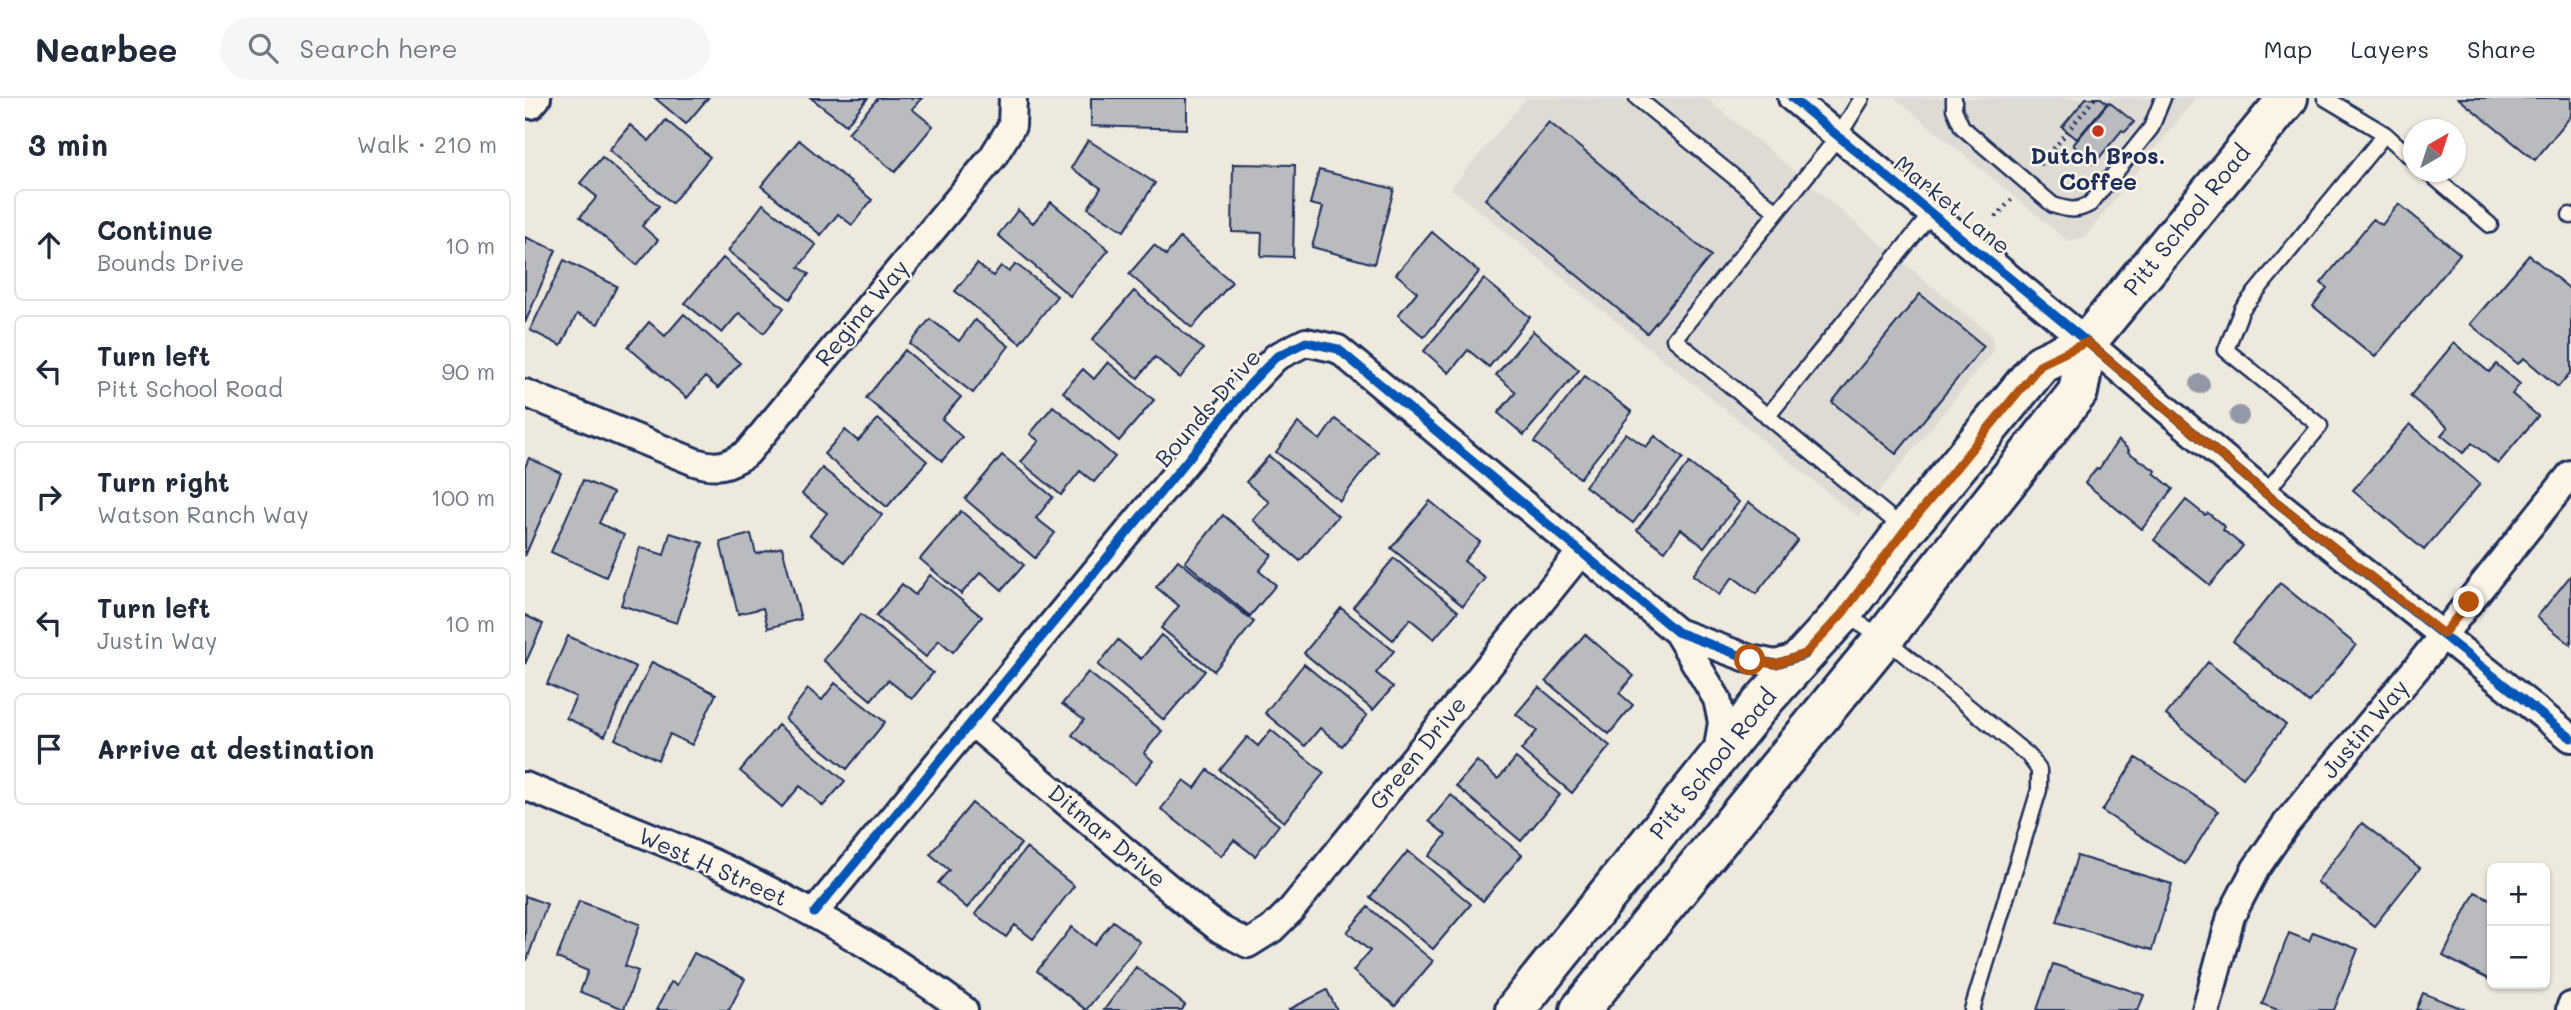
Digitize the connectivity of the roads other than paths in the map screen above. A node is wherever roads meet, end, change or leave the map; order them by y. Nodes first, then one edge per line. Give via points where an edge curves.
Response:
1 (1013, 98) edge
2 (1637, 98) edge
3 (1792, 98) edge
4 (1862, 98) edge
5 (1954, 98) edge
6 (2163, 98) edge
7 (2288, 98) edge
8 (2325, 98) edge
9 (2385, 134) junction
10 (1838, 137) junction
11 (2403, 150) edge
12 (2440, 182) edge
13 (1777, 212) junction
14 (1931, 214) junction
15 (2490, 225) dead end
16 (2087, 342) junction
17 (525, 393) edge
18 (1767, 417) junction
19 (2567, 485) edge
20 (2265, 493) junction
21 (1905, 530) junction
22 (1581, 552) junction
23 (1842, 614) junction
24 (1677, 632) junction
25 (2443, 634) junction
26 (1884, 638) junction
27 (1805, 654) junction
28 (971, 722) junction
29 (2571, 738) edge
30 (1716, 760) junction
31 (525, 786) edge
32 (814, 914) junction
33 (1248, 944) joint
34 (964, 1010) edge
35 (1515, 1010) edge
36 (1580, 1010) edge
37 (1972, 1010) edge
38 (2206, 1010) edge

1 - 17 street, Regina Way via 1012,126 992,158 747,453 729,465 695,463
2 - 13 lane
3 - 10 street, Market Lane
4 - 10 lane
5 - 6 lane via 1962,127 2053,205 2068,210 2090,204 2151,128
7 - 16 main road, Pitt School Road
8 - 9 lane
9 - 11 lane
9 - 20 lane via 2242,309 2226,350 2320,426
10 - 13 lane
10 - 14 street, Market Lane
12 - 15 lane
13 - 18 lane via 1674,339
14 - 16 street, Market Lane
14 - 18 lane
16 - 20 street, Market Lane
16 - 21 main road, Pitt School Road via 2041,364
16 - 26 main road, Pitt School Road via 2078,392
18 - 21 lane
19 - 25 street, Justin Way
20 - 25 street, Market Lane
21 - 23 main road, Pitt School Road
22 - 24 street, Bounds Drive
22 - 28 street, Bounds Drive via 1338,349 1306,342 1276,357 1250,384
22 - 33 street, Green Drive via 1291,910
23 - 26 lane
23 - 27 main road, Pitt School Road
24 - 27 street, Bounds Drive via 1750,660 1776,664
24 - 30 street, Bounds Drive via 1717,699 1723,722
25 - 29 street, Market Lane
25 - 38 street, Justin Way via 2286,824 2256,868 2231,916
26 - 36 main road, Pitt School Road
26 - 37 lane via 2028,755 2039,769 2039,790
27 - 30 main road, Pitt School Road
28 - 32 street, Bounds Drive
28 - 33 street, Ditmar Drive via 1194,909
30 - 35 main road, Pitt School Road
31 - 32 street, West H Street via 725,869
32 - 34 street, West H Street via 890,957

